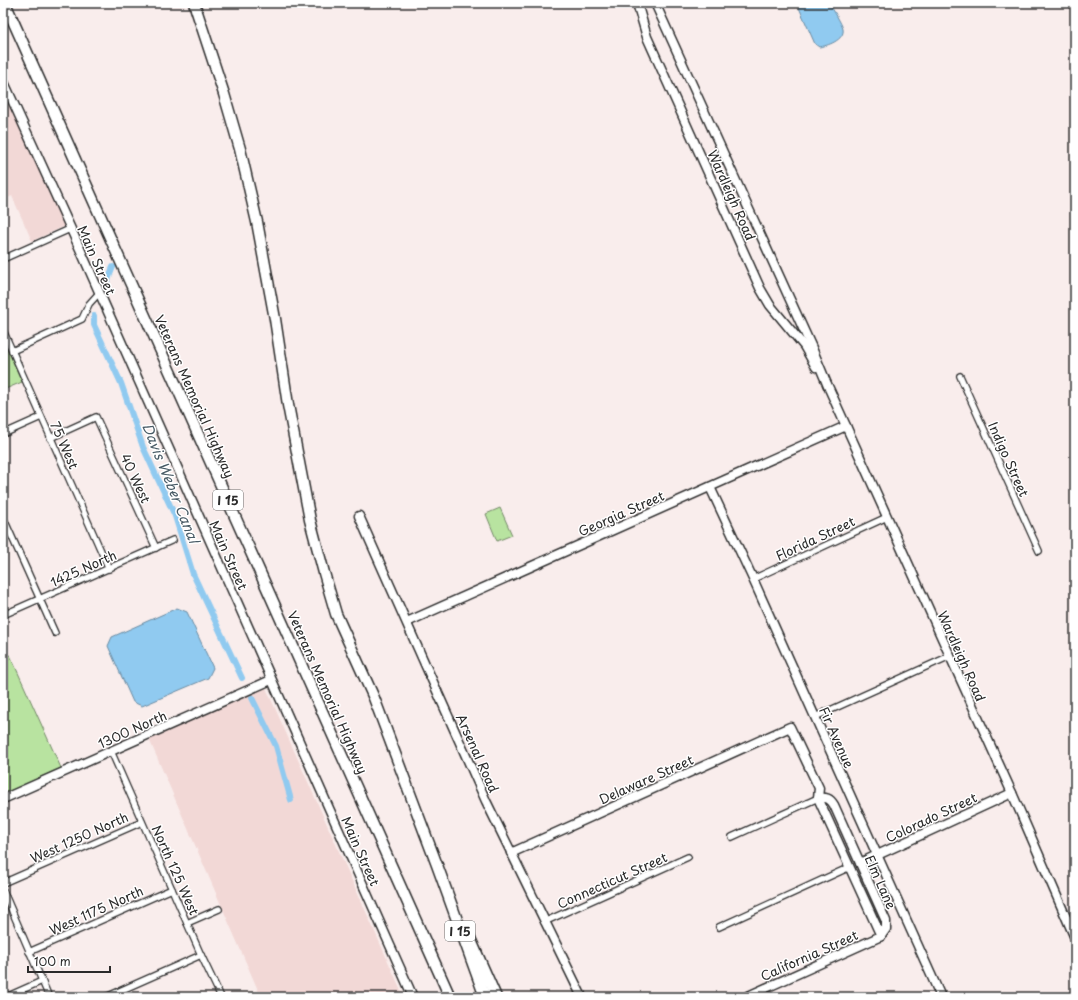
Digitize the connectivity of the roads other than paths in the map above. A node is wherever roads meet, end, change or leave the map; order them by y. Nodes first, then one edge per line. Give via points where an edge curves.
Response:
1 (6, 3) edge
2 (194, 3) edge
3 (637, 3) edge
4 (655, 3) edge
5 (3, 80) edge
6 (70, 229) junction
7 (3, 259) edge
8 (99, 293) junction
9 (3, 330) edge
10 (12, 351) junction
11 (960, 376) dead end
12 (827, 384) junction
13 (41, 417) junction
14 (846, 426) junction
15 (3, 434) edge
16 (50, 438) junction
17 (710, 487) junction
18 (359, 516) dead end
19 (3, 517) edge
20 (887, 518) junction
21 (173, 540) dead end
22 (156, 548) junction
23 (1039, 551) dead end
24 (109, 569) junction
25 (753, 579) junction
26 (40, 599) junction
27 (3, 615) edge
28 (407, 622) junction
29 (55, 633) dead end
30 (950, 656) junction
31 (271, 680) junction
32 (815, 717) junction
33 (790, 727) joint
34 (111, 751) junction
35 (1012, 794) junction
36 (818, 798) junction
37 (3, 799) edge
38 (142, 822) junction
39 (732, 837) dead end
40 (511, 853) junction
41 (877, 855) junction
42 (688, 857) dead end
43 (860, 863) junction
44 (437, 865) junction
45 (850, 867) junction
46 (3, 883) edge
47 (172, 889) junction
48 (3, 890) edge
49 (219, 909) dead end
50 (544, 922) junction
51 (187, 923) junction
52 (719, 927) dead end
53 (881, 936) junction
54 (1075, 938) edge
55 (29, 952) junction
56 (201, 955) junction
57 (42, 981) junction
58 (6, 997) edge
59 (49, 997) edge
60 (106, 997) edge
61 (221, 997) edge
62 (413, 997) edge
63 (450, 997) edge
64 (485, 997) edge
65 (496, 997) edge
66 (582, 997) edge
67 (746, 997) edge
68 (941, 997) edge

1 - 63 highway, Veterans Memorial Highway / I 15
2 - 44 highway, I 15 via 240,149 257,222 310,520 324,573 336,614 374,698
3 - 12 street, Wardleigh Road via 647,37 763,294 804,346
4 - 12 street, Wardleigh Road
5 - 6 street, Main Street
6 - 7 street
6 - 8 street, Main Street
8 - 10 street via 89,304 82,319
8 - 31 street, Main Street
9 - 10 street, 75 West
10 - 13 street, 75 West
11 - 23 street, Indigo Street
12 - 14 street, Wardleigh Road
13 - 15 street
13 - 16 street, 75 West
14 - 17 street, Georgia Street
14 - 20 street, Wardleigh Road
16 - 22 street, 40 West via 96,417
16 - 24 street, 75 West
17 - 25 street, Fir Avenue
17 - 28 street, Georgia Street
18 - 28 street, Arsenal Road
19 - 26 street
20 - 25 street, Florida Street
20 - 30 street, Wardleigh Road
21 - 22 street, 1425 North
22 - 24 street, 1425 North
24 - 26 street, 1425 North
25 - 32 street, Fir Avenue
26 - 27 street, 1425 North
26 - 29 street
28 - 40 street, Arsenal Road
30 - 32 street
30 - 35 street, Wardleigh Road
31 - 34 street, 1300 North
31 - 62 street, Main Street
32 - 41 street, Fir Avenue
33 - 36 street, Elm Lane via 819,788
33 - 40 street, Delaware Street
34 - 37 street, 1300 North
34 - 38 street, North 125 West
35 - 41 street, Colorado Street
35 - 54 street, Wardleigh Road
36 - 39 street
36 - 43 street, Elm Lane via 824,797 832,801
36 - 45 street, Elm Lane
38 - 46 street, West 1250 North
38 - 47 street, North 125 West
40 - 50 street, Arsenal Road
41 - 43 street, Colorado Street
41 - 68 street, Fir Avenue
42 - 50 street, Connecticut Street
43 - 53 street, Elm Lane via 886,921 886,929
44 - 64 highway, I 15
44 - 65 highway
45 - 52 street
45 - 53 street, Elm Lane
47 - 51 street, North 125 West
47 - 55 street, West 1175 North
48 - 55 street
49 - 51 street
50 - 66 street, Arsenal Road
51 - 56 street, North 125 West
53 - 67 street, California Street
55 - 57 street
56 - 60 street
56 - 61 street, North 125 West
57 - 58 street
57 - 59 street

